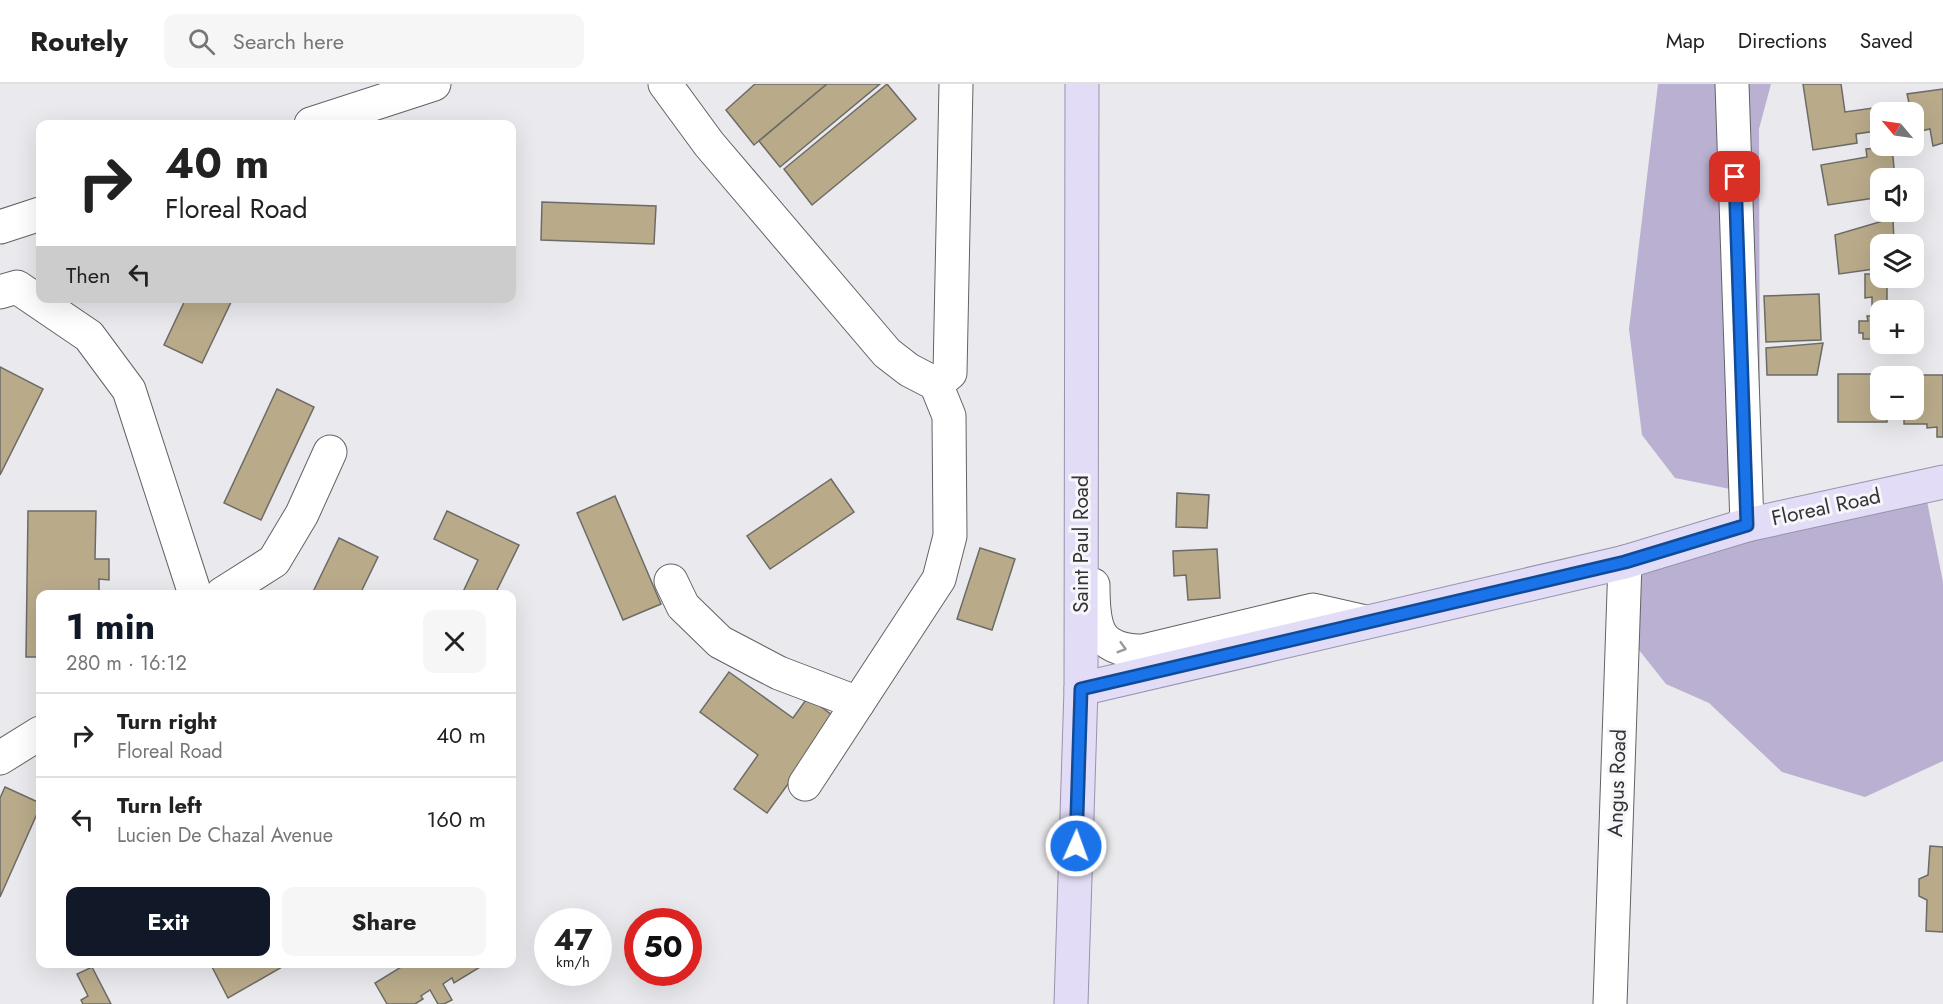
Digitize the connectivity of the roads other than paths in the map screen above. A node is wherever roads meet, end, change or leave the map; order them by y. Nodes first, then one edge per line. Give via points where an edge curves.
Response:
1 (665, 84) edge
2 (956, 84) edge
3 (1082, 84) edge
4 (1731, 84) edge
5 (413, 87) edge
6 (322, 120) edge
7 (36, 215) edge
8 (0, 227) edge
9 (0, 292) edge
10 (36, 299) edge
11 (41, 303) edge
12 (936, 384) junction
13 (330, 452) dead end
14 (1081, 459) junction
15 (1943, 482) edge
16 (1747, 525) junction
17 (1625, 562) junction
18 (670, 581) dead end
19 (194, 590) edge
20 (228, 590) edge
21 (1366, 622) junction
22 (1081, 689) junction
23 (858, 703) junction
24 (36, 736) edge
25 (0, 758) edge
26 (805, 784) dead end
27 (1071, 1004) edge
28 (1610, 1004) edge

1 - 12 street via 710,144 887,353
2 - 12 street via 950,373
3 - 14 main road, Saint Paul Road
4 - 16 street
5 - 6 street
7 - 8 street
9 - 10 street via 17,286
11 - 19 street via 89,336 129,390
12 - 23 street via 949,416 950,536 939,579
13 - 20 street via 302,514 274,561
14 -> 21 street via 1094,495 1093,616 1101,635 1112,645 1143,651 1313,610
14 - 22 main road, Saint Paul Road
15 - 16 main road, Floreal Road
16 - 17 main road, Floreal Road
17 - 21 main road, Floreal Road
17 - 28 street, Angus Road
18 - 23 street via 683,606 720,642 779,673
21 - 22 main road, Floreal Road
22 - 27 main road, Saint Paul Road
23 - 26 street
24 - 25 street

